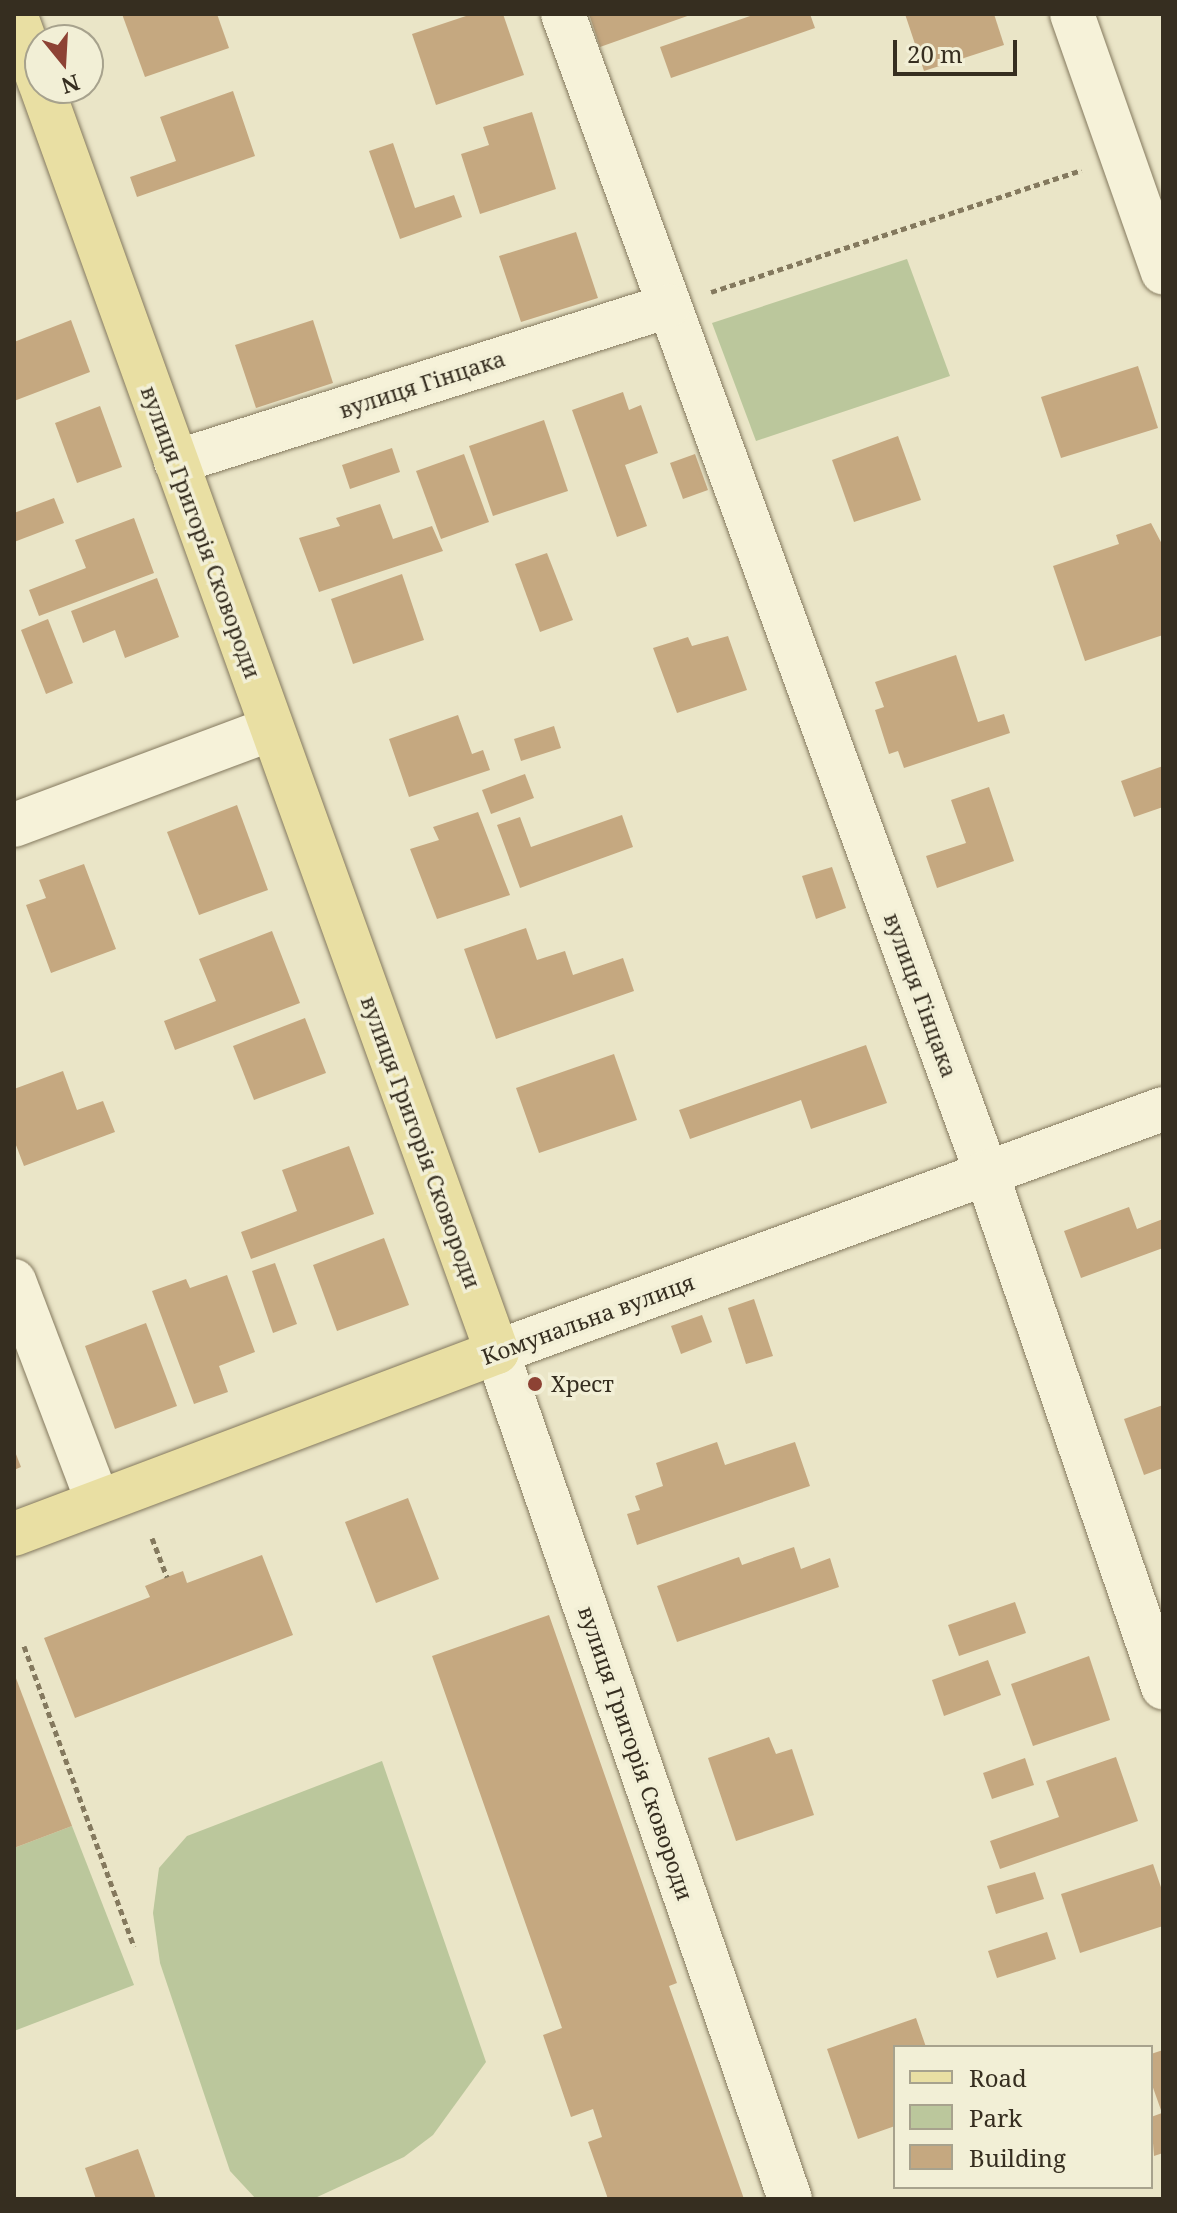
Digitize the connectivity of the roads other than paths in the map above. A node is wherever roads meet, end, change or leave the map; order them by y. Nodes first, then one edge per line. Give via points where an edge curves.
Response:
1 (15, 14) edge
2 (563, 14) edge
3 (1072, 14) edge
4 (24, 39) edge
5 (47, 104) edge
6 (1163, 272) edge
7 (668, 306) junction
8 (176, 462) junction
9 (271, 729) junction
10 (14, 825) edge
11 (1163, 1109) edge
12 (986, 1172) junction
13 (14, 1281) edge
14 (497, 1352) junction
15 (98, 1502) junction
16 (14, 1534) edge
17 (1163, 1687) edge
18 (790, 2199) edge

1 - 4 main road, вулиця Григорія Сковороди
2 - 7 street, вулиця Гінцака
3 - 6 street
5 - 8 main road, вулиця Григорія Сковороди
7 - 8 street, вулиця Гінцака
7 - 12 street, вулиця Гінцака
8 - 9 main road, вулиця Григорія Сковороди
9 - 10 street
9 - 14 main road, вулиця Григорія Сковороди
11 - 12 street, Комунальна вулиця
12 - 14 street, Комунальна вулиця
12 - 17 street, вулиця Гінцака
13 - 15 street
14 - 15 main road, Комунальна вулиця
14 - 18 street, вулиця Григорія Сковороди
15 - 16 main road, Комунальна вулиця

